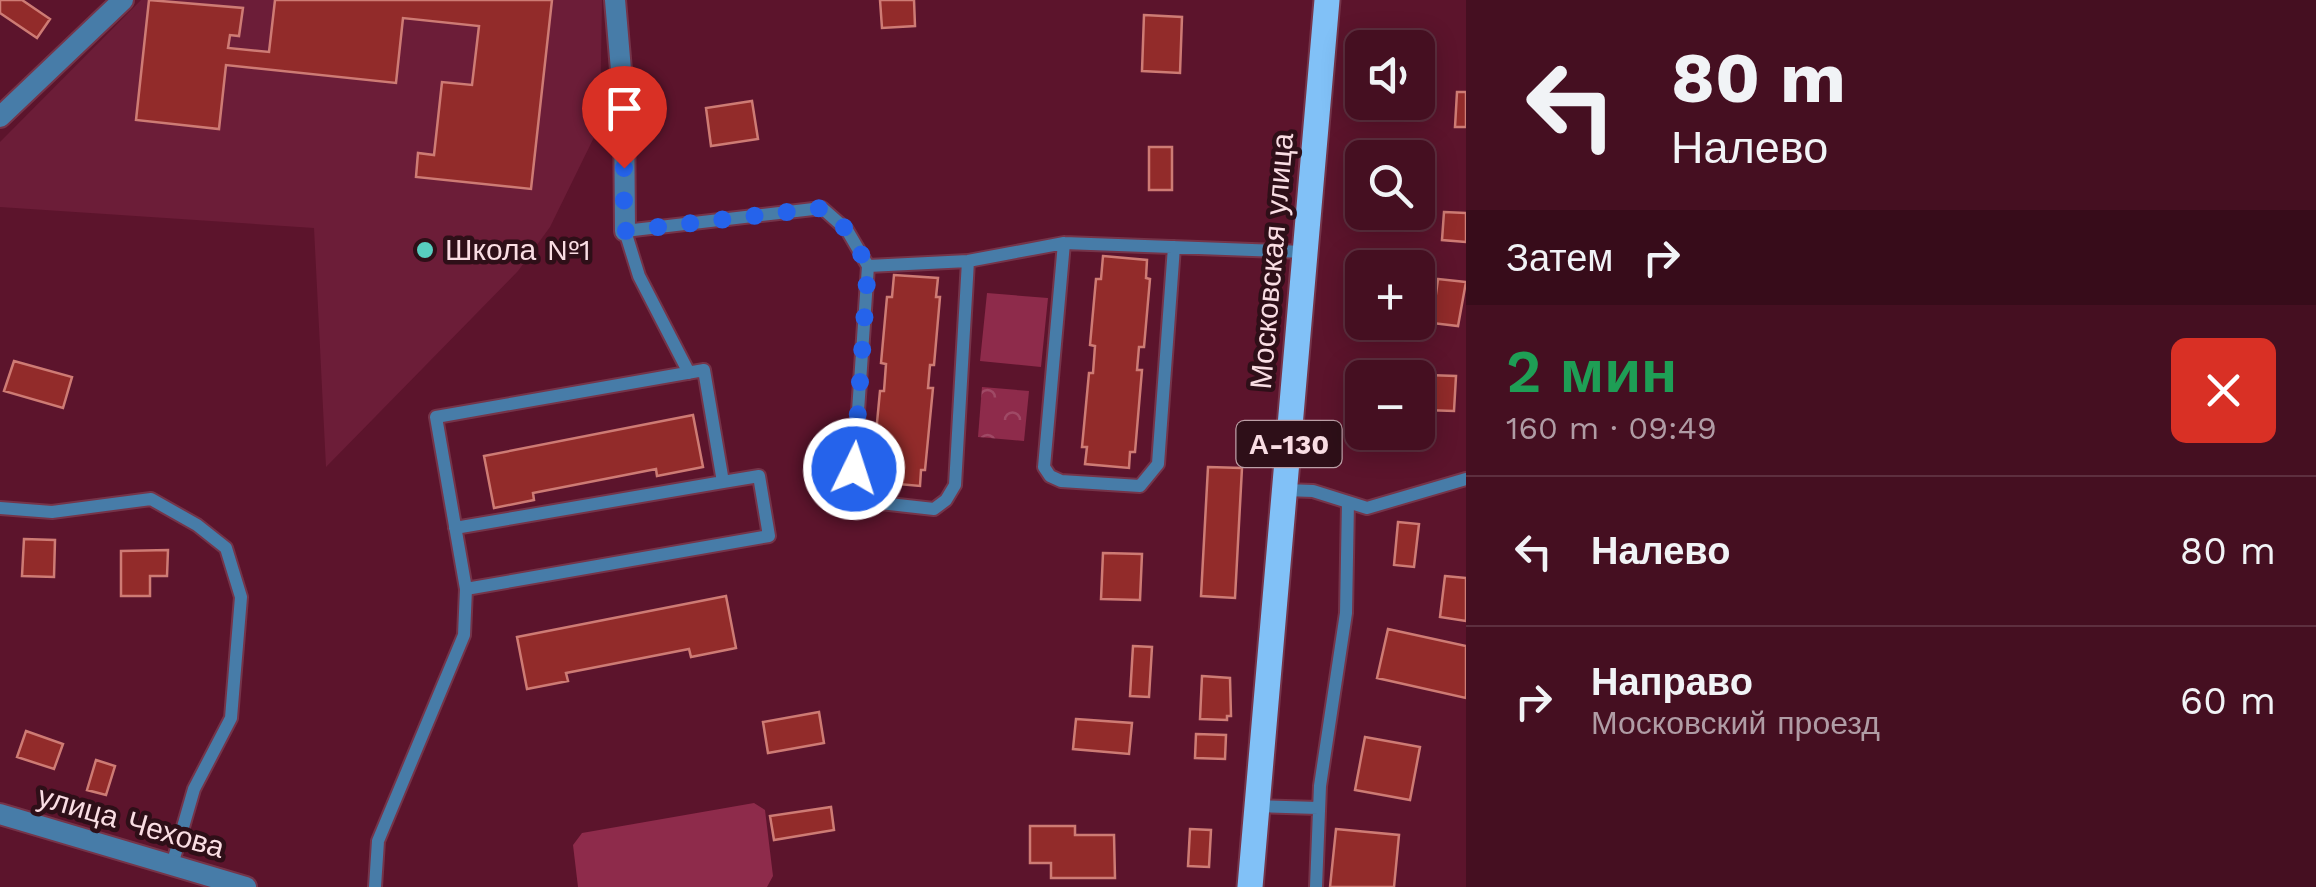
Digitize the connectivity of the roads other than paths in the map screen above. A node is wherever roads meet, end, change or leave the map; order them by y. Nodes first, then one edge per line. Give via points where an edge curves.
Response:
1 (122, 0) edge
2 (615, 0) edge
3 (1327, 0) edge
4 (0, 117) edge
5 (624, 231) junction
6 (1064, 243) junction
7 (1174, 246) junction
8 (1306, 252) junction
9 (968, 261) junction
10 (868, 266) junction
11 (689, 372) junction
12 (1466, 479) edge
13 (723, 482) junction
14 (1285, 490) junction
15 (1348, 502) junction
16 (0, 508) edge
17 (455, 528) junction
18 (466, 589) junction
19 (1257, 806) junction
20 (1318, 808) junction
21 (0, 814) edge
22 (172, 865) junction
23 (246, 887) edge
24 (375, 887) edge
25 (1250, 887) edge
26 (1316, 887) edge

1 - 4 street
2 - 5 street
3 - 8 main road, Московская улица / А-130
5 - 10 lane via 822,208 847,230
5 - 11 lane via 639,276
6 - 7 lane
6 - 7 lane via 1044,467 1061,482 1140,486 1158,464
6 - 9 lane
7 - 8 lane
8 - 14 main road, Московская улица / А-130
9 - 10 lane
9 - 10 lane via 955,485 934,509 872,502 854,469
11 - 13 lane via 704,370
11 - 17 lane via 436,417
12 - 15 lane via 1367,508
13 - 17 lane
13 - 18 lane via 759,476 769,536
14 - 15 lane via 1312,490
14 - 19 main road, Московская улица / А-130
15 - 20 lane via 1346,613
16 - 22 lane via 52,512 151,499 226,548 241,597 231,718 194,789
17 - 18 lane
18 - 24 lane via 464,636 378,842
19 - 20 lane
19 - 25 main road, Московская улица / А-130
20 - 26 lane
21 - 22 street, улица Чехова
22 - 23 street, улица Чехова

